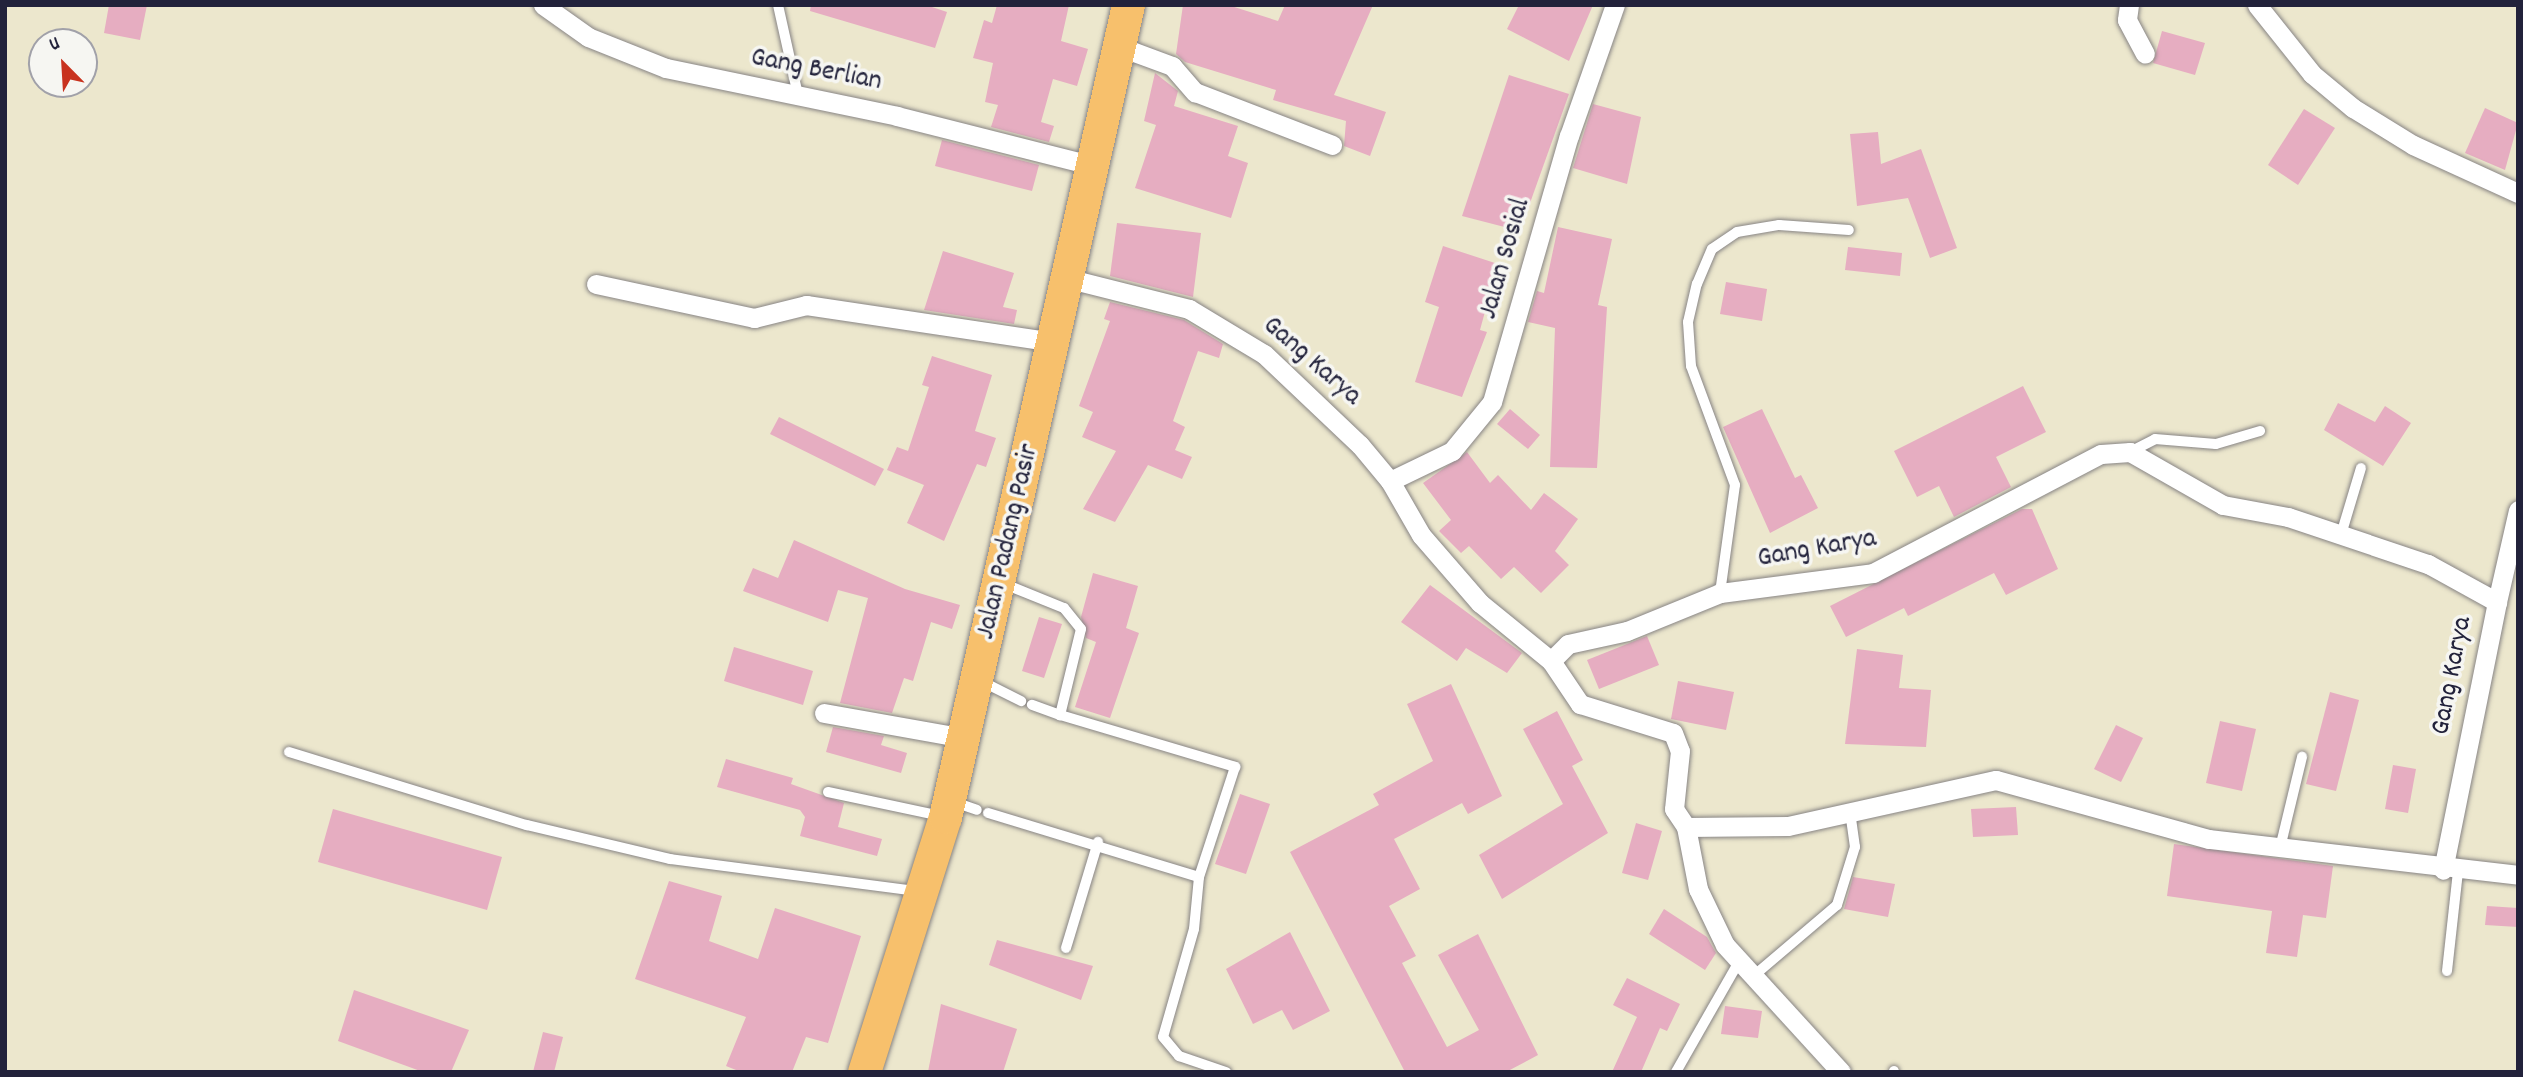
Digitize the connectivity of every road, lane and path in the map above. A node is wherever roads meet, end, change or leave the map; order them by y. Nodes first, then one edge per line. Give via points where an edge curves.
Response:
1 (543, 5) edge
2 (778, 5) edge
3 (1128, 5) edge
4 (1615, 5) edge
5 (2129, 5) edge
6 (2257, 5) edge
7 (1118, 46) junction
8 (2146, 54) dead end
9 (798, 96) junction
10 (1332, 145) dead end
11 (1090, 165) junction
12 (2518, 193) edge
13 (1849, 230) dead end
14 (1066, 278) junction
15 (596, 284) dead end
16 (1053, 342) junction
17 (2260, 431) dead end
18 (2130, 452) junction
19 (2361, 468) dead end
20 (1390, 481) junction
21 (2518, 510) edge
22 (2339, 538) junction
23 (1001, 583) junction
24 (1720, 593) junction
25 (2497, 603) junction
26 (1550, 661) junction
27 (978, 679) junction
28 (824, 713) dead end
29 (1060, 715) junction
30 (964, 738) junction
31 (289, 752) dead end
32 (2302, 757) dead end
33 (828, 792) dead end
34 (957, 809) junction
35 (988, 813) dead end
36 (1850, 813) junction
37 (1686, 827) junction
38 (1098, 842) junction
39 (2280, 849) junction
40 (2451, 871) junction
41 (2518, 875) edge
42 (1199, 877) junction
43 (924, 892) junction
44 (1066, 948) dead end
45 (1741, 957) junction
46 (2447, 971) dead end
47 (1757, 973) junction
48 (863, 1072) edge
49 (1226, 1072) edge
50 (1676, 1072) edge
51 (1841, 1072) edge

1 - 9 street, Gang Berlian via 588,37 640,59
2 - 9 lane
3 - 7 highway, Jalan Padang Pasir
4 - 20 street, Jalan Sosial via 1569,136 1492,402 1452,451
5 - 8 street via 2127,20
6 - 12 street via 2312,74 2353,108 2413,145
7 - 10 street via 1172,66 1195,93
7 - 11 highway, Jalan Padang Pasir
9 - 11 street, Gang Berlian
11 - 14 highway, Jalan Padang Pasir
13 - 24 lane via 1779,225 1737,232 1712,249 1697,284 1688,322 1691,366 1735,485
14 - 16 highway, Jalan Padang Pasir
14 - 20 street, Gang Karya via 1189,309 1242,337 1322,406
15 - 16 street via 754,318 806,305
16 - 23 highway, Jalan Padang Pasir
17 - 18 lane via 2216,444 2155,439
18 - 22 street, Gang Karya via 2223,505 2288,517
18 - 24 street, Gang Karya via 2101,454 1873,573
19 - 22 lane
20 - 26 street, Gang Karya via 1436,555 1487,610
21 - 25 street
22 - 25 street, Gang Karya via 2428,564
23 - 27 highway, Jalan Padang Pasir
23 - 29 lane via 1075,615 1081,629
24 - 26 street, Gang Karya via 1626,631 1568,643
25 - 40 street, Gang Karya
26 - 37 street via 1580,704 1672,733 1680,751 1674,809
27 - 29 lane
27 - 30 highway, Jalan Padang Pasir
28 - 30 street
29 - 42 lane via 1236,767
30 - 34 highway, Jalan Padang Pasir
31 - 43 lane via 527,825 644,853
32 - 39 lane
33 - 34 lane
34 - 43 highway, Jalan Padang Pasir
35 - 38 lane
36 - 37 street via 1777,827
36 - 39 street via 1996,780 2166,831
36 - 47 lane via 1855,847 1838,905
37 - 45 street via 1705,907 1725,945
38 - 42 lane
38 - 44 lane
39 - 40 street
40 - 41 street
40 - 46 lane
42 - 49 lane via 1194,929 1163,1037 1179,1056
43 - 48 highway, Jalan Padang Pasir
45 - 47 street
45 - 50 lane
47 - 51 street

